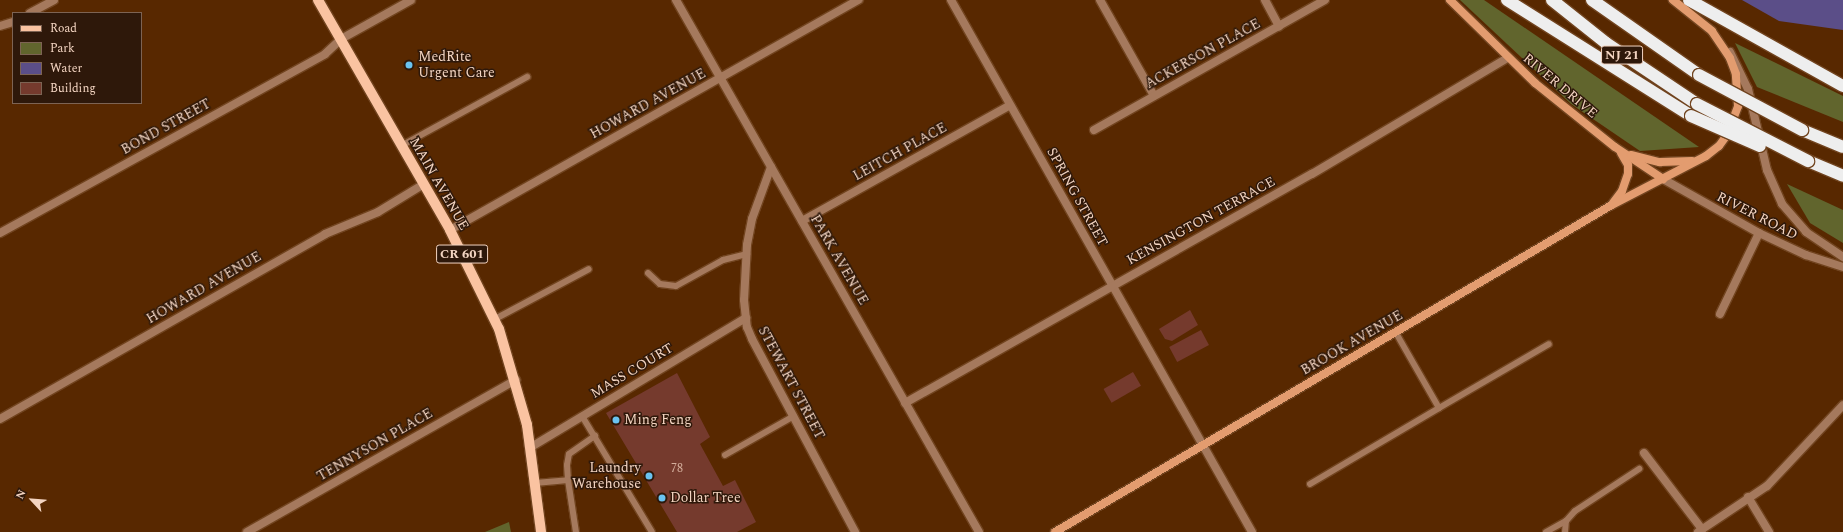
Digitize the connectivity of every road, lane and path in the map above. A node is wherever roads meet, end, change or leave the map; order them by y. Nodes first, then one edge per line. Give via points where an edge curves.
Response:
1 (54, 0) edge
2 (318, 0) edge
3 (411, 0) edge
4 (676, 0) edge
5 (859, 0) edge
6 (951, 0) edge
7 (1100, 0) edge
8 (1265, 0) edge
9 (1325, 0) edge
10 (1450, 0) edge
11 (1507, 0) edge
12 (1552, 0) edge
13 (1592, 0) edge
14 (1673, 0) edge
15 (1689, 0) edge
16 (32, 12) edge
17 (12, 22) edge
18 (0, 26) edge
19 (1279, 26) junction
20 (1712, 31) junction
21 (340, 39) junction
22 (1507, 58) junction
23 (527, 77) dead end
24 (720, 78) junction
25 (1843, 86) edge
26 (1154, 96) junction
27 (1010, 105) junction
28 (1094, 130) dead end
29 (401, 146) junction
30 (1615, 147) junction
31 (1843, 148) edge
32 (1706, 156) junction
33 (1808, 161) junction
34 (771, 167) junction
35 (1843, 176) edge
36 (1663, 179) junction
37 (424, 184) junction
38 (1610, 206) junction
39 (802, 221) junction
40 (450, 230) junction
41 (0, 233) edge
42 (1759, 233) junction
43 (747, 254) junction
44 (1843, 257) edge
45 (1843, 267) edge
46 (589, 269) dead end
47 (648, 273) dead end
48 (1112, 286) junction
49 (1720, 314) dead end
50 (746, 318) junction
51 (495, 319) junction
52 (1396, 333) junction
53 (1549, 344) dead end
54 (516, 380) junction
55 (906, 403) junction
56 (1439, 408) junction
57 (1842, 408) edge
58 (582, 416) junction
59 (794, 416) junction
60 (0, 419) edge
61 (595, 436) junction
62 (1202, 446) junction
63 (531, 447) junction
64 (1644, 453) dead end
65 (725, 455) dead end
66 (1639, 469) dead end
67 (568, 480) junction
68 (535, 483) junction
69 (1310, 484) dead end
70 (1748, 497) junction
71 (1566, 522) junction
72 (1700, 531) edge
73 (247, 532) edge
74 (541, 532) edge
75 (576, 532) edge
76 (652, 532) edge
77 (855, 532) edge
78 (979, 532) edge
79 (1055, 532) edge
80 (1252, 532) edge
81 (1546, 532) edge
82 (1565, 532) edge
83 (1769, 532) edge

1 - 16 street
2 - 21 main road, MAIN AVENUE / CR 601
3 - 21 street, BOND STREET
4 - 24 street, PARK AVENUE
5 - 24 street, HOWARD AVENUE
6 - 27 street, SPRING STREET
7 - 26 street
8 - 19 street
9 - 19 street, ACKERSON PLACE
10 - 22 main road, RIVER DRIVE
11 - 33 highway, bridge via 1692,116 1751,143
12 - 33 highway, NJ 21, bridge via 1606,43 1697,104
13 - 31 highway, NJ 21, bridge via 1699,75 1802,130
14 - 20 main road
15 - 25 highway
17 - 18 street
19 - 26 street, ACKERSON PLACE
20 - 32 main road via 1730,58 1736,74 1738,106 1727,136
20 - 44 street via 1742,72 1767,170 1782,204 1806,232
21 - 29 main road, MAIN AVENUE / CR 601
21 - 41 street, BOND STREET via 325,54
22 - 30 main road, RIVER DRIVE
22 - 48 street, KENSINGTON TERRACE via 1312,174
23 - 29 lane
24 - 34 street, PARK AVENUE
24 - 40 street, HOWARD AVENUE
26 - 28 street, ACKERSON PLACE
27 - 39 street, LEITCH PLACE
27 - 48 street, SPRING STREET
29 - 37 main road, MAIN AVENUE / CR 601
30 - 32 main road via 1660,162 1691,162
30 - 36 main road, RIVER DRIVE
30 - 38 main road via 1624,156 1628,174 1622,192
32 - 36 main road, BROOK AVENUE
33 - 35 highway, NJ 21
34 - 39 street, PARK AVENUE
34 - 43 street, STEWART STREET via 752,219
36 - 38 main road, BROOK AVENUE
36 - 42 street, RIVER ROAD
37 - 40 main road, MAIN AVENUE / CR 601
37 - 60 street, HOWARD AVENUE via 378,212 325,234
38 - 52 main road, BROOK AVENUE
39 - 55 street, PARK AVENUE
40 - 51 main road, MAIN AVENUE / CR 601
42 - 45 street, RIVER ROAD via 1806,255
42 - 49 street
43 - 47 lane via 723,260 676,286 660,284
43 - 50 street, STEWART STREET
46 - 51 lane
48 - 55 street, KENSINGTON TERRACE
48 - 62 street, SPRING STREET
50 - 58 street, MASS COURT
50 - 59 street, STEWART STREET via 752,340
51 - 54 main road, MAIN AVENUE / CR 601
52 - 56 lane
52 - 62 main road, BROOK AVENUE
53 - 56 lane
54 - 63 main road, MAIN AVENUE / CR 601
54 - 73 street, TENNYSON PLACE
55 - 78 street, PARK AVENUE
56 - 69 lane
57 - 70 street via 1767,486
58 - 61 lane
58 - 63 street, MASS COURT
59 - 65 lane
59 - 77 street, STEWART STREET
61 - 67 lane via 569,454
61 - 76 lane
62 - 79 main road, BROOK AVENUE
62 - 80 street, SPRING STREET
63 - 68 main road, MAIN AVENUE / CR 601
64 - 72 street
66 - 71 lane via 1575,511
67 - 68 lane
67 - 75 lane
68 - 74 main road, MAIN AVENUE / CR 601
70 - 72 street
70 - 83 street
71 - 81 lane
71 - 82 lane

